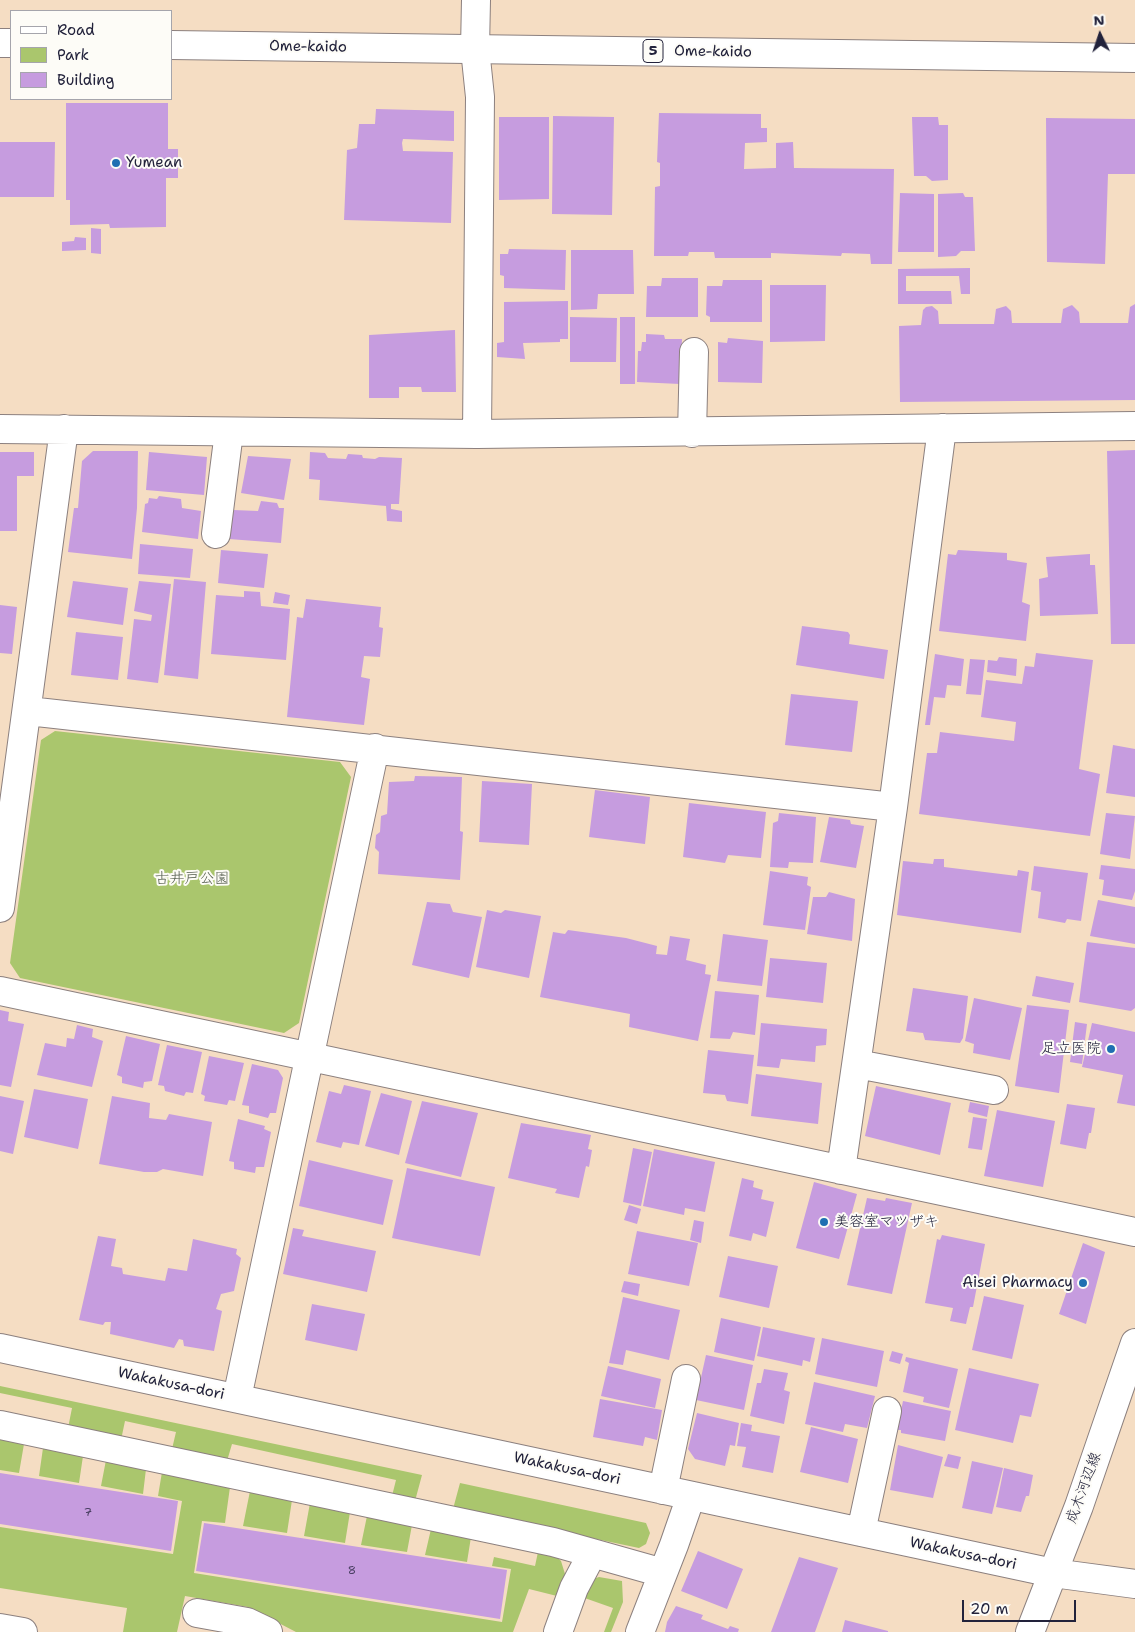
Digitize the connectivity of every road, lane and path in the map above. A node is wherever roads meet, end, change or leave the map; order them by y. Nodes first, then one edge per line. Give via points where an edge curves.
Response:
1 (476, 0) edge
2 (172, 45) edge
3 (475, 49) junction
4 (1135, 58) edge
5 (694, 352) dead end
6 (1135, 426) edge
7 (942, 428) junction
8 (0, 429) edge
9 (64, 429) junction
10 (229, 432) junction
11 (692, 433) junction
12 (477, 434) junction
13 (216, 534) dead end
14 (28, 711) junction
15 (374, 748) junction
16 (893, 807) junction
17 (0, 908) edge
18 (0, 991) edge
19 (310, 1056) junction
20 (857, 1064) junction
21 (994, 1090) dead end
22 (842, 1170) junction
23 (1135, 1232) edge
24 (1135, 1343) edge
25 (0, 1348) edge
26 (686, 1379) dead end
27 (236, 1398) junction
28 (887, 1411) dead end
29 (0, 1425) edge
30 (663, 1490) junction
31 (690, 1496) junction
32 (861, 1532) junction
33 (592, 1554) junction
34 (1053, 1572) junction
35 (663, 1573) junction
36 (1135, 1584) edge
37 (197, 1613) dead end
38 (0, 1628) edge
39 (23, 1632) edge
40 (268, 1632) edge
41 (558, 1632) edge
42 (640, 1632) edge
43 (1030, 1632) edge

1 - 3 street
2 - 3 street, Ome-kaido / 5
3 - 4 street, Ome-kaido / 5
3 - 12 street via 480,98
5 - 11 street
6 - 7 street
7 - 11 street
7 - 16 street
8 - 9 street
9 - 10 street
9 - 14 street
10 - 12 street
10 - 13 street
11 - 12 street
14 - 15 street
14 - 17 street
15 - 16 street
15 - 19 street
16 - 20 street
18 - 19 street
19 - 22 street
19 - 27 street
20 - 21 street
20 - 22 street
22 - 23 street
24 - 34 street, 成木河辺線
25 - 27 street, Wakakusa-dori
26 - 30 street
27 - 30 street, Wakakusa-dori
28 - 32 street
29 - 33 street via 554,1542
30 - 31 street, Wakakusa-dori
31 - 32 street, Wakakusa-dori
31 - 35 street
32 - 34 street, Wakakusa-dori
33 - 35 street
33 - 41 street via 574,1588
34 - 36 street, Wakakusa-dori
34 - 43 street, 成木河辺線
35 - 42 street
37 - 40 street via 247,1622
38 - 39 street

